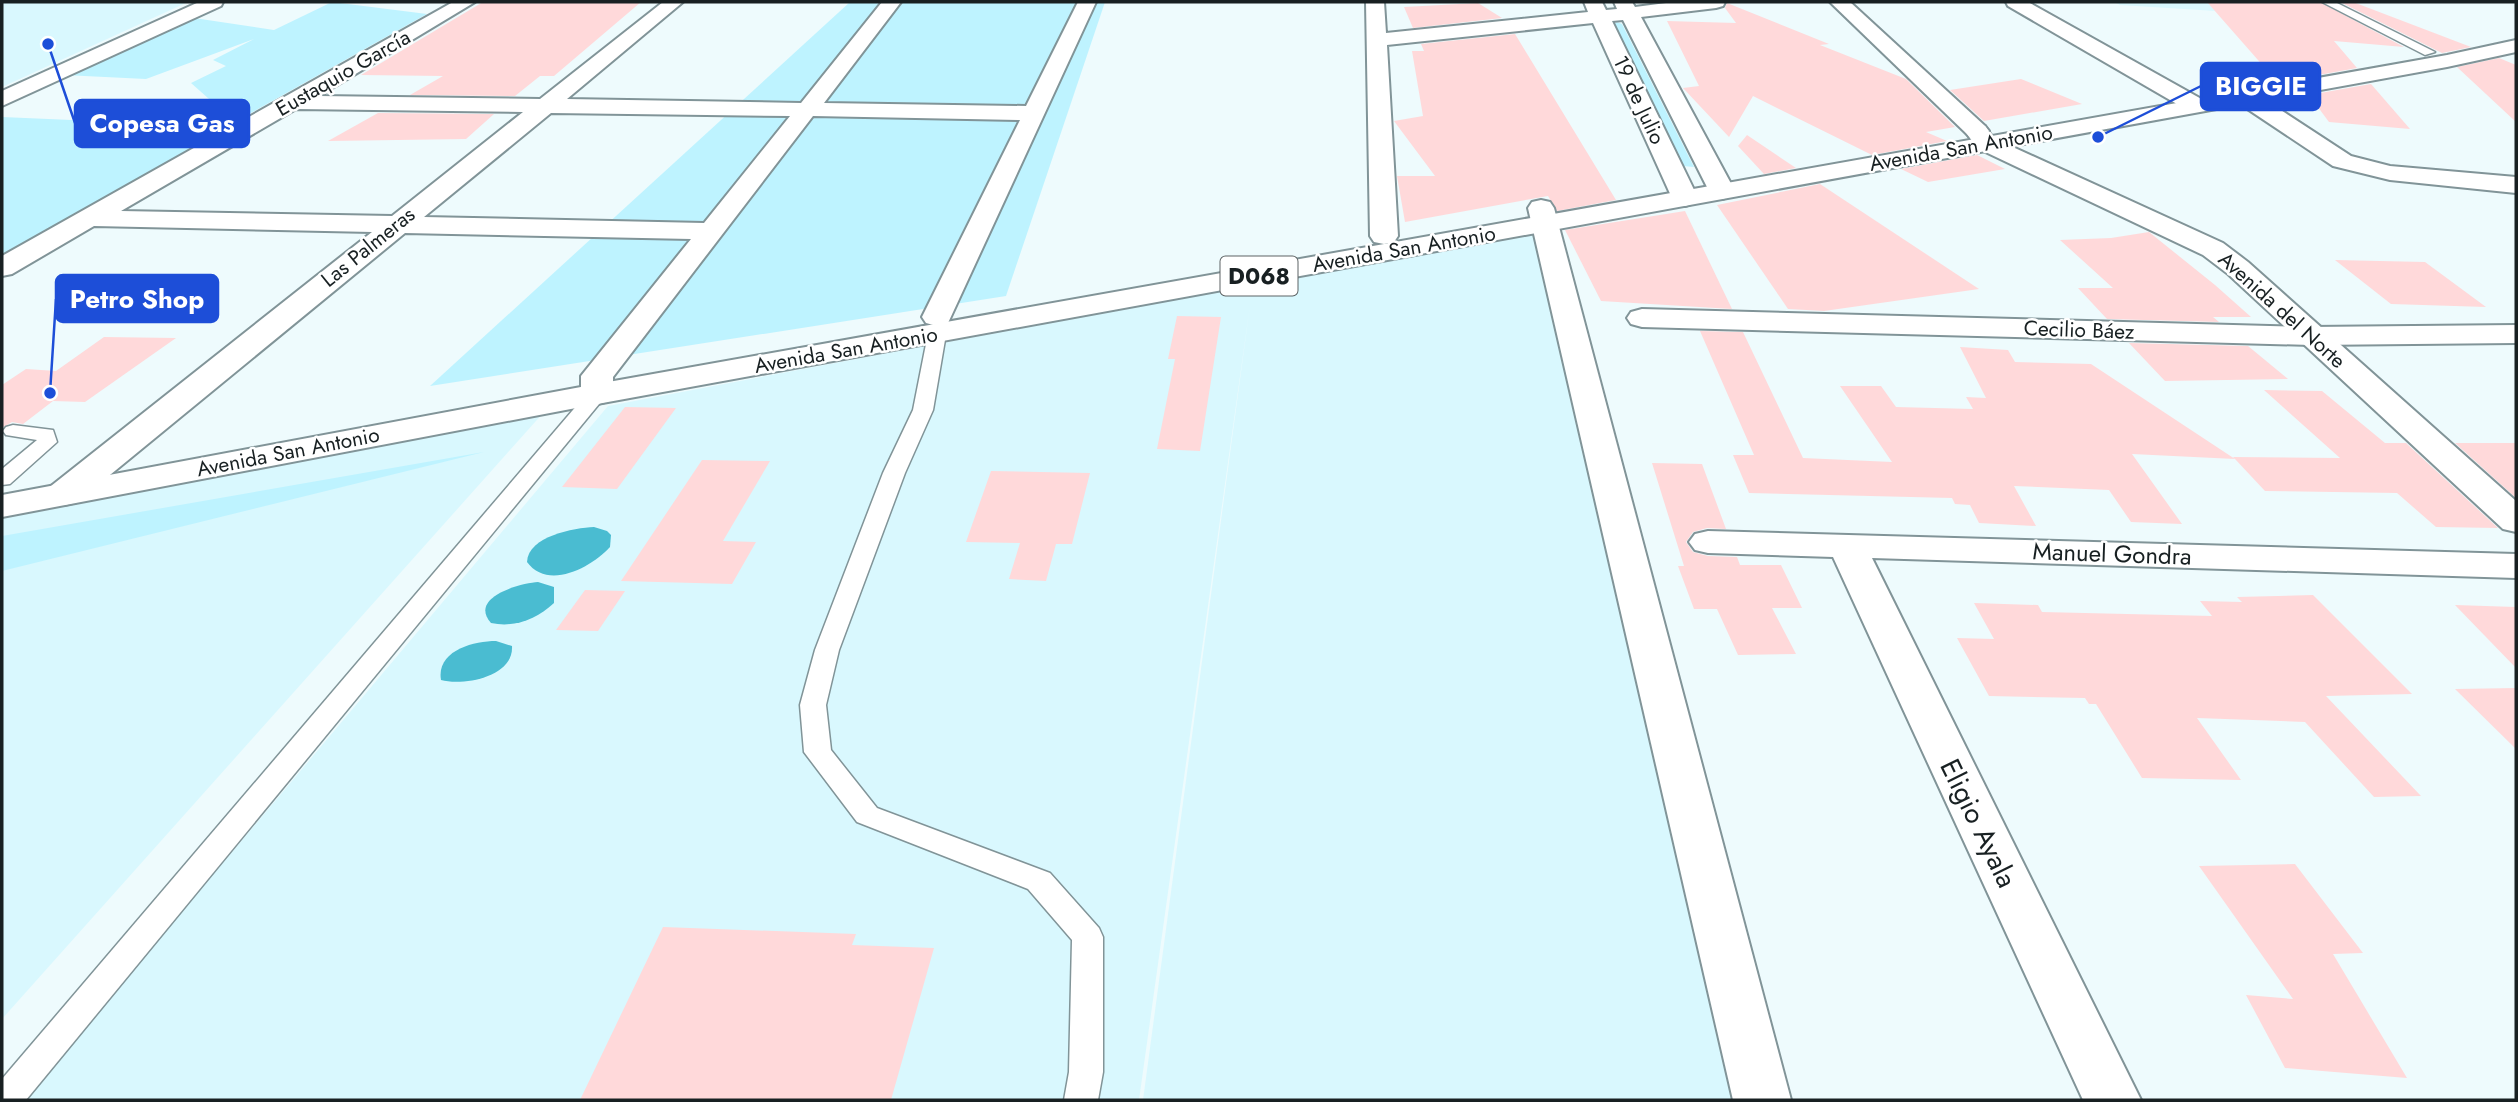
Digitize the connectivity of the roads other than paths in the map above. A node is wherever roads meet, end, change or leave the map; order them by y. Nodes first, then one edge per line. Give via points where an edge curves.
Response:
1 (214, 2) edge
2 (466, 2) edge
3 (674, 2) edge
4 (892, 2) edge
5 (1087, 2) edge
6 (1375, 2) edge
7 (1716, 2) edge
8 (1839, 2) edge
9 (2015, 2) edge
10 (2327, 2) edge
11 (1626, 8) edge
12 (1596, 9) edge
13 (2516, 34) edge
14 (1376, 40) junction
15 (2516, 46) edge
16 (2429, 52) junction
17 (2239, 92) junction
18 (2, 99) edge
19 (2188, 101) junction
20 (295, 102) junction
21 (542, 106) junction
22 (807, 110) junction
23 (1034, 113) junction
24 (1981, 137) junction
25 (1718, 184) junction
26 (2516, 185) edge
27 (1681, 190) junction
28 (1543, 216) junction
29 (91, 218) junction
30 (397, 224) junction
31 (710, 231) junction
32 (1384, 236) junction
33 (2, 268) edge
34 (1642, 318) dead end
35 (937, 326) junction
36 (2516, 334) edge
37 (2311, 336) junction
38 (597, 385) junction
39 (13, 430) dead end
40 (99, 467) junction
41 (2, 479) edge
42 (2, 484) edge
43 (64, 494) junction
44 (2, 506) edge
45 (2516, 521) edge
46 (1708, 542) dead end
47 (1847, 546) junction
48 (2516, 566) edge
49 (5, 1100) edge
50 (1081, 1100) edge
51 (1762, 1100) edge
52 (2112, 1100) edge

1 - 18 street
2 - 20 street, Eustaquio García
3 - 21 street, Las Palmeras
4 - 22 street
5 - 23 street
6 - 14 street
7 - 11 street
8 - 24 street, Avenida del Norte
9 - 19 street
10 - 16 lane
11 - 12 street
11 - 25 street, 19 de Julio
12 - 14 street
12 - 27 street, 19 de Julio
13 - 16 street, Avenida San Antonio / D068
14 - 32 street
15 - 17 street, Avenida San Antonio / D068
16 - 17 street, Avenida San Antonio / D068
17 - 19 street, Avenida San Antonio / D068
17 - 26 street via 2342,161 2390,173
19 - 24 street, Avenida San Antonio / D068
20 - 21 street
20 - 29 street, Eustaquio García
21 - 22 street
21 - 30 street, Las Palmeras
22 - 23 street
22 - 31 street
23 - 35 street
24 - 25 street, Avenida San Antonio / D068
24 - 37 street, Avenida del Norte via 2213,249
25 - 27 street, Avenida San Antonio / D068
27 - 28 street, Avenida San Antonio / D068
28 - 32 street, Avenida San Antonio / D068
28 - 35 street, Avenida San Antonio / D068
28 - 51 street
29 - 30 street
29 - 33 street, Eustaquio García
30 - 31 street
30 - 40 street, Las Palmeras
31 - 38 street
32 - 35 street, Avenida San Antonio / D068
34 - 37 street, Cecilio Báez
35 - 38 street, Avenida San Antonio / D068
35 - 50 lane via 923,410 894,472 827,650 813,705 818,752 867,815 1040,881 1088,937 1086,1072
36 - 37 street, Cecilio Báez
37 - 45 street, Avenida del Norte
38 - 40 street, Avenida San Antonio / D068
38 - 43 street, Avenida San Antonio / D068
38 - 49 lane
39 - 41 lane via 47,434 48,438
40 - 42 street, Avenida San Antonio / D068
40 - 43 street, Las Palmeras
43 - 44 street, Avenida San Antonio / D068
46 - 47 street, Manuel Gondra
47 - 48 street, Manuel Gondra
47 - 52 street, Eligio Ayala

